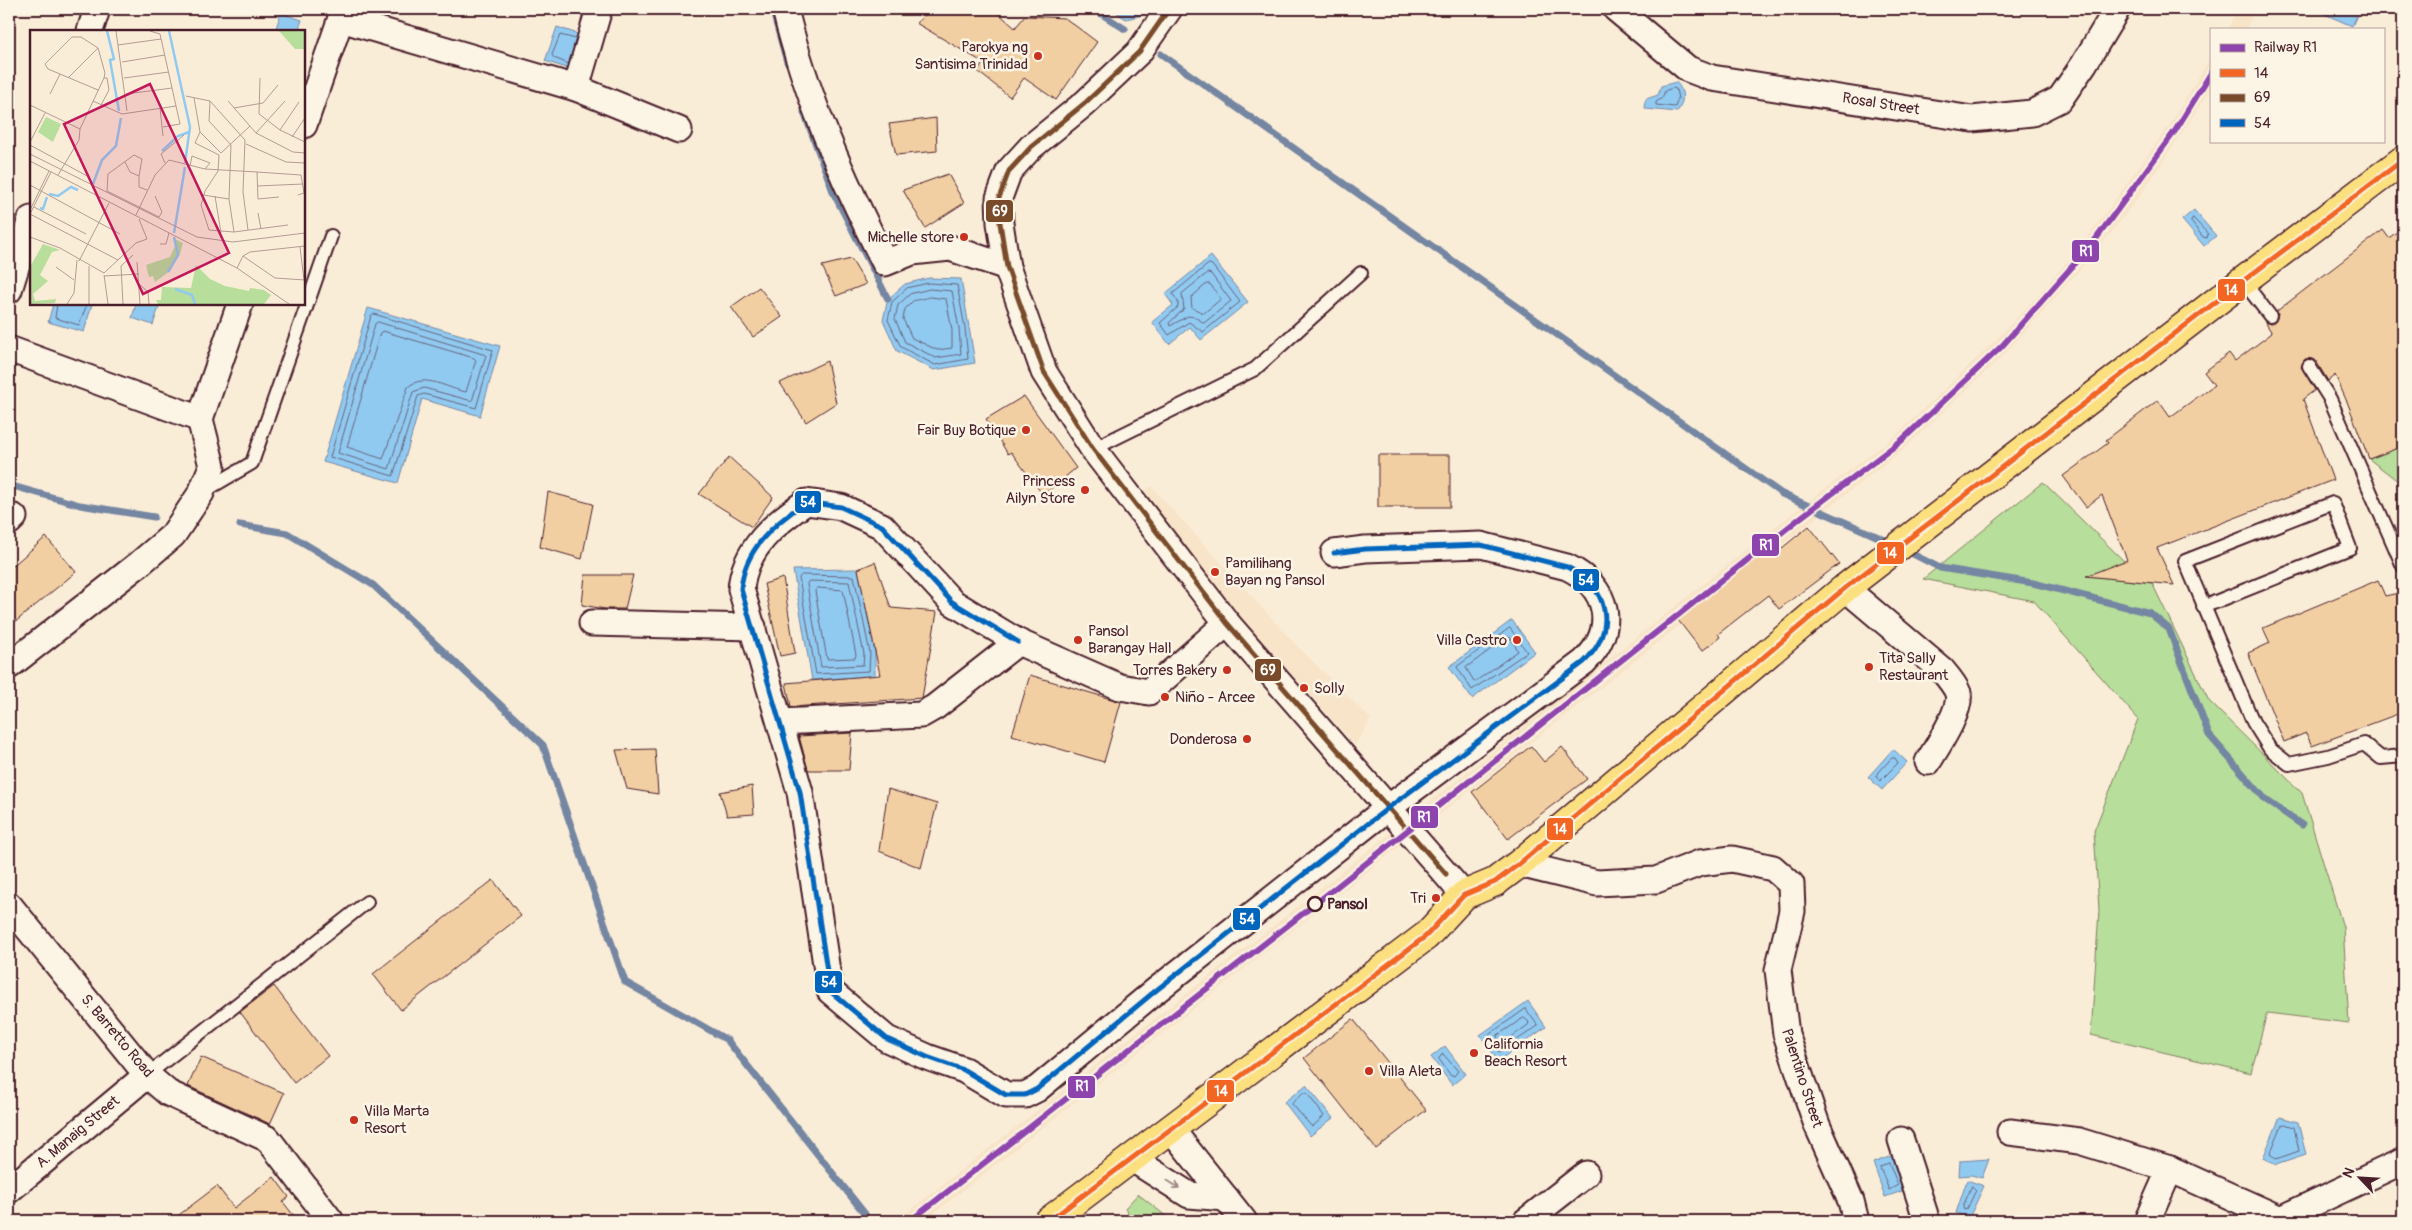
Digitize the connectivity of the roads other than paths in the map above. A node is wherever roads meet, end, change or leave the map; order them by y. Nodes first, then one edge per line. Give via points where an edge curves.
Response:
1 (97, 9) edge
2 (599, 9) edge
3 (785, 9) edge
4 (1616, 9) edge
5 (2117, 9) edge
6 (343, 14) edge
7 (1164, 18) edge
8 (90, 30) edge
9 (576, 88) junction
10 (305, 122) edge
11 (679, 130) dead end
12 (2403, 160) edge
13 (30, 222) edge
14 (331, 236) dead end
15 (1007, 267) junction
16 (1361, 273) dead end
17 (2243, 281) junction
18 (9, 290) edge
19 (240, 305) edge
20 (2270, 316) dead end
21 (9, 349) edge
22 (2309, 366) dead end
23 (200, 419) junction
24 (1093, 449) junction
25 (201, 492) junction
26 (1334, 553) dead end
27 (2403, 566) edge
28 (1845, 588) junction
29 (2203, 607) junction
30 (592, 623) dead end
31 (1227, 623) junction
32 (753, 627) junction
33 (1018, 642) junction
34 (9, 666) edge
35 (781, 722) junction
36 (2403, 756) edge
37 (1928, 762) dead end
38 (1388, 808) junction
39 (1519, 864) junction
40 (1464, 895) junction
41 (367, 902) dead end
42 (9, 905) edge
43 (147, 1075) junction
44 (1171, 1128) junction
45 (2010, 1132) dead end
46 (1900, 1140) dead end
47 (1131, 1158) junction
48 (2403, 1161) edge
49 (2170, 1169) junction
50 (1586, 1174) dead end
51 (9, 1190) edge
52 (1226, 1198) junction
53 (2283, 1220) edge
54 (331, 1221) edge
55 (1048, 1221) edge
56 (1244, 1221) edge
57 (1526, 1221) edge
58 (1856, 1221) edge
59 (1927, 1221) edge
60 (2147, 1221) edge

1 - 8 street
2 - 9 street
3 - 15 street via 794,46 846,186 885,263 912,252 950,248
4 - 5 street, Rosal Street via 1688,68 1712,78 1972,119 2032,113 2060,98
6 - 9 street
6 - 10 street
7 - 15 street via 1139,52 1031,147 1009,171 999,198
9 - 11 street
12 - 17 main road
13 - 18 street
14 - 25 lane via 252,463
15 - 24 street via 1044,372
16 - 24 lane via 1255,369
17 - 20 lane
17 - 28 main road
19 - 23 street
21 - 23 street
22 - 27 lane via 2330,399
23 - 25 street via 212,466
24 - 31 street
25 - 34 street via 173,535
26 - 38 street via 1482,545 1580,573 1599,593 1603,606 1605,619 1600,643 1584,662
28 - 37 street via 1942,670 1955,686 1958,706
28 - 39 main road
29 - 29 lane via 2185,562 2332,503 2350,548
29 - 36 lane via 2253,722 2270,748 2289,764 2364,744 2381,758
30 - 32 street
31 - 33 street via 1149,692 1120,687
31 - 38 street
32 - 33 street via 741,588 748,564 758,543 781,519 806,502 841,507 882,526 952,602
32 - 35 street
33 - 35 street via 935,707 921,714
35 - 38 street via 800,792 830,991 887,1039 964,1070 1006,1095 1025,1095 1037,1089
38 - 40 street
39 - 40 main road via 1496,882
39 - 58 street, Palentino Street via 1597,883 1656,880 1700,863 1732,860 1773,868 1792,884 1792,911 1778,970 1786,1034 1817,1126 1851,1200
40 - 44 main road via 1426,936
41 - 43 lane
42 - 43 street, S. Barretto Road
43 - 51 street, A. Manaig Street
43 - 54 street, S. Barretto Road via 168,1093 268,1139
44 - 47 main road
44 - 52 street
45 - 49 street via 2080,1141
46 - 59 street
47 -> 52 street via 1189,1195
47 - 55 main road
48 - 53 street
49 - 53 street
49 - 60 street
50 - 57 street
52 - 56 street

